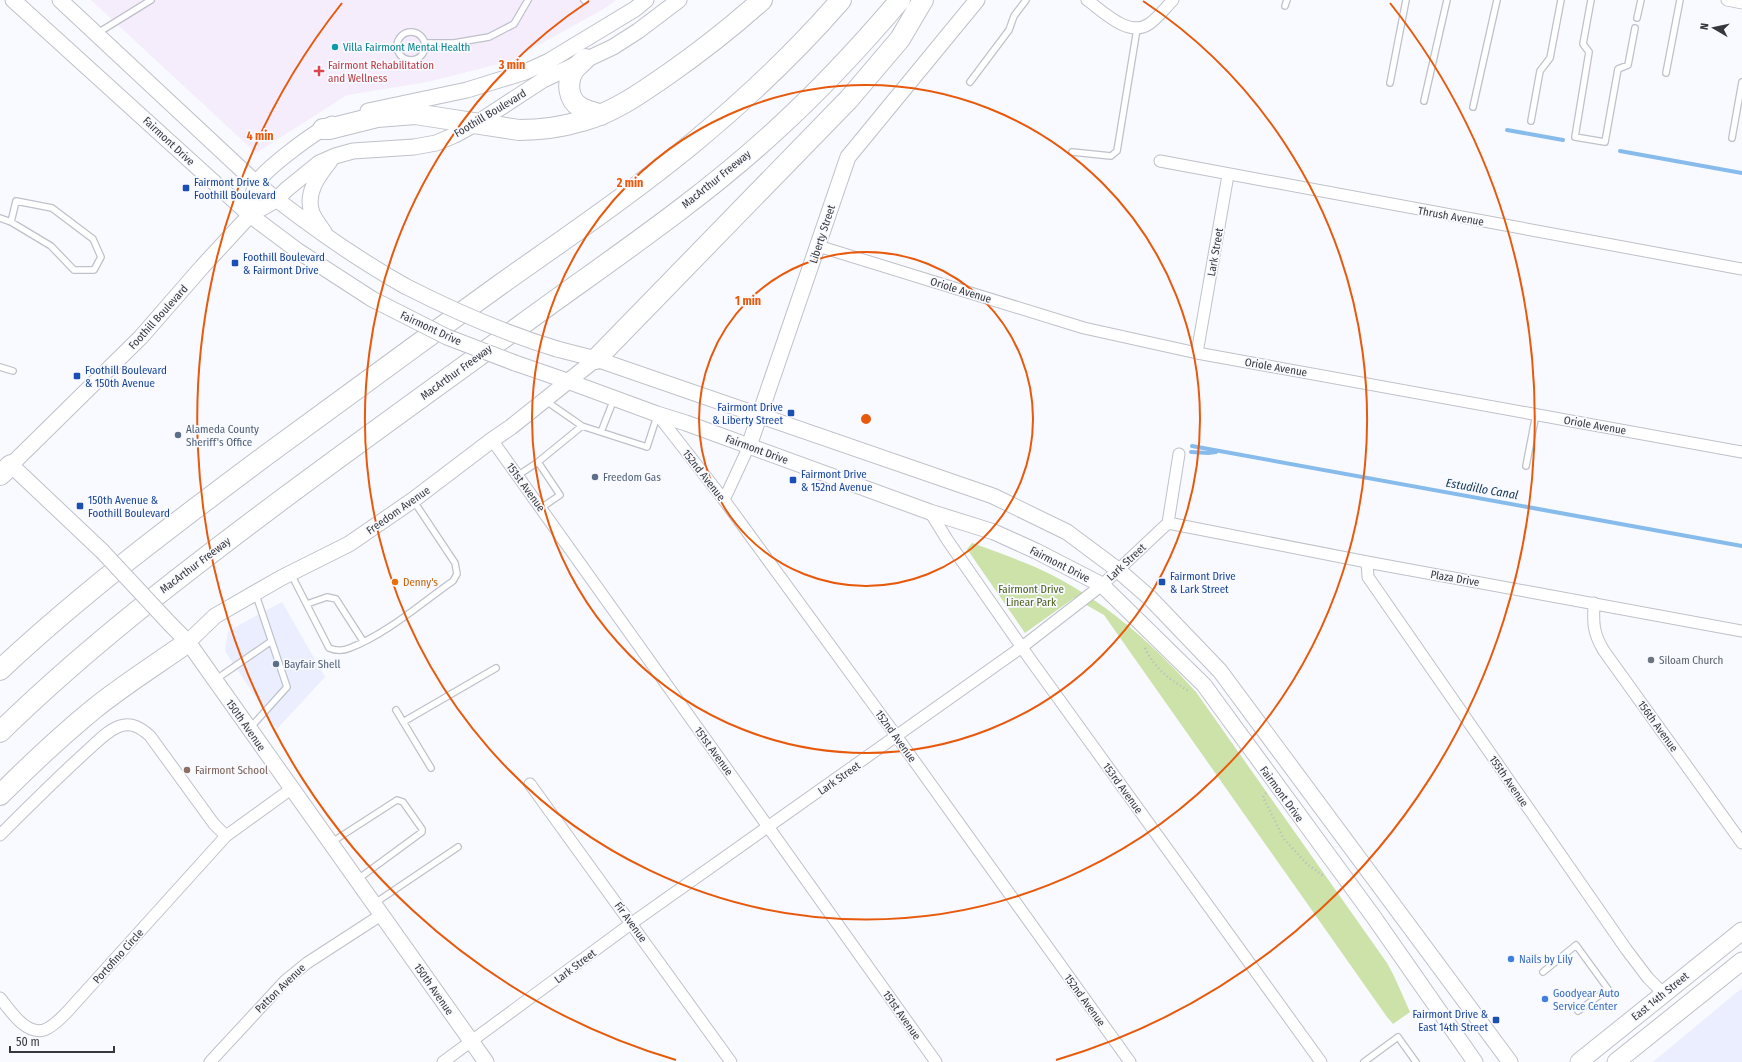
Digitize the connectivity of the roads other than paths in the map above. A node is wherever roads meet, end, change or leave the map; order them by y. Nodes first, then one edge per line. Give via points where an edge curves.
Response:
1 (13, 0) edge
2 (60, 0) edge
3 (151, 0) edge
4 (528, 0) edge
5 (646, 0) edge
6 (679, 0) edge
7 (762, 0) edge
8 (841, 0) edge
9 (900, 0) edge
10 (923, 0) edge
11 (977, 0) edge
12 (1026, 0) edge
13 (1087, 0) edge
14 (1173, 0) edge
15 (1287, 0) edge
16 (1406, 0) edge
17 (1447, 0) edge
18 (1497, 0) edge
19 (1561, 0) edge
20 (1591, 0) edge
21 (1641, 0) edge
22 (1680, 0) edge
23 (1727, 0) edge
24 (1742, 3) edge
25 (1285, 6) dead end
26 (1637, 18) dead end
27 (1635, 28) dead end
28 (1137, 29) junction
29 (96, 34) junction
30 (425, 44) junction
31 (585, 59) junction
32 (1666, 73) dead end
33 (970, 82) dead end
34 (1390, 82) dead end
35 (1742, 82) edge
36 (1424, 101) dead end
37 (1473, 107) dead end
38 (601, 114) junction
39 (1531, 121) dead end
40 (477, 123) junction
41 (323, 129) junction
42 (1732, 138) dead end
43 (1072, 152) dead end
44 (335, 156) junction
45 (1160, 161) dead end
46 (1228, 175) junction
47 (256, 183) junction
48 (276, 200) junction
49 (250, 215) junction
50 (0, 218) edge
51 (11, 222) junction
52 (327, 237) junction
53 (818, 246) junction
54 (1742, 269) edge
55 (1197, 353) junction
56 (596, 359) junction
57 (0, 367) edge
58 (13, 371) dead end
59 (570, 382) junction
60 (614, 398) junction
61 (546, 400) junction
62 (657, 414) junction
63 (1536, 414) junction
64 (760, 415) junction
65 (582, 426) junction
66 (602, 432) junction
67 (492, 440) junction
68 (749, 446) junction
69 (1742, 452) edge
70 (1179, 454) dead end
71 (538, 462) junction
72 (4, 466) edge
73 (1526, 466) dead end
74 (517, 476) junction
75 (413, 500) junction
76 (724, 500) junction
77 (541, 508) junction
78 (930, 512) junction
79 (1168, 523) junction
80 (1367, 562) junction
81 (1118, 570) junction
82 (291, 574) junction
83 (1102, 585) junction
84 (255, 593) junction
85 (1594, 603) junction
86 (307, 604) junction
87 (1742, 631) edge
88 (363, 641) junction
89 (188, 642) junction
90 (270, 642) junction
91 (1022, 647) junction
92 (496, 668) dead end
93 (0, 670) edge
94 (215, 680) junction
95 (396, 710) dead end
96 (403, 722) junction
97 (250, 729) junction
98 (0, 732) edge
99 (897, 736) junction
100 (431, 768) dead end
101 (530, 784) dead end
102 (291, 789) junction
103 (0, 795) edge
104 (769, 827) junction
105 (0, 836) edge
106 (226, 836) junction
107 (1742, 843) edge
108 (330, 844) junction
109 (458, 847) dead end
110 (356, 881) junction
111 (377, 909) junction
112 (632, 923) junction
113 (1742, 931) edge
114 (1742, 960) edge
115 (1543, 972) dead end
116 (1663, 993) junction
117 (0, 998) edge
118 (1578, 1011) dead end
119 (472, 1042) junction
120 (210, 1062) edge
121 (443, 1062) edge
122 (486, 1062) edge
123 (731, 1062) edge
124 (936, 1062) edge
125 (1130, 1062) edge
126 (1321, 1062) edge
127 (1364, 1062) edge
128 (1416, 1062) edge
129 (1476, 1062) edge
130 (1510, 1062) edge
131 (1579, 1062) edge
132 (1616, 1062) edge

1 - 49 main road, Fairmont Drive
2 - 29 main road
3 - 29 lane
4 - 30 lane via 514,24 489,37 454,43
5 - 41 main road, Foothill Boulevard via 549,61 525,72 467,90 375,109
6 - 31 main road, Foothill Boulevard via 613,47
7 - 38 highway via 691,58 637,96
8 - 93 highway via 793,52 693,143 179,520 92,589
9 - 98 highway, MacArthur Freeway via 824,85 720,178 204,557 78,659
10 - 56 highway via 900,39 849,99
11 - 53 main road, Liberty Street via 848,156
12 - 33 lane via 1014,16 1009,30
13 - 28 street via 1127,28
14 - 28 street via 1149,24
15 - 25 lane
16 - 34 lane
17 - 36 lane
18 - 37 lane
19 - 39 lane via 1550,58 1540,71
20 - 27 lane via 1583,44 1589,52 1575,137 1605,142 1618,69 1628,65
21 - 26 lane
22 - 32 lane
23 - 24 street
28 - 43 lane via 1117,151 1111,156
29 - 47 main road
30 - 30 lane via 419,34 409,32 400,37 397,48 403,57 413,60 423,54
31 - 38 highway via 574,70 569,81 572,101 579,107
31 - 40 main road, Foothill Boulevard via 543,80
35 - 42 lane
38 - 40 highway via 583,121 537,130 519,130
40 - 41 highway via 415,114 377,117
40 - 44 main road, Foothill Boulevard via 436,142 414,147 354,151
41 - 47 main road, Foothill Boulevard via 288,154
44 - 48 main road, Foothill Boulevard via 304,174
44 - 52 main road via 318,175 310,200 312,213
45 - 46 street, Thrush Avenue
46 - 54 street, Thrush Avenue
46 - 55 street, Lark Street
47 - 48 main road
47 - 49 main road
48 - 49 main road, Foothill Boulevard
48 - 52 main road
49 - 59 main road, Fairmont Drive, bridge via 298,251 372,299 447,337
49 - 72 main road, Foothill Boulevard via 141,337
50 - 51 lane
51 - 51 lane via 51,246 74,270 94,270 101,257 93,239 52,208 16,201
52 - 56 main road, bridge via 405,286 482,323 519,337
53 - 55 street, Oriole Avenue via 1084,328
53 - 64 main road, Liberty Street
55 - 63 street, Oriole Avenue
56 - 59 main road, Freedom Avenue
56 - 64 main road
57 - 58 lane
59 - 60 main road, Fairmont Drive
59 - 61 main road, Freedom Avenue
60 - 62 main road, Fairmont Drive
60 - 66 lane
61 - 65 lane
61 - 67 main road, Freedom Avenue
62 - 66 lane via 647,446
62 - 68 main road, Fairmont Drive
62 - 76 street, 152nd Avenue
63 - 69 street, Oriole Avenue
63 - 73 lane
64 - 68 main road, Liberty Street
64 - 81 main road via 993,496 1067,532
65 - 66 lane
65 - 71 lane
67 - 74 street, 151st Avenue
67 - 75 main road, Freedom Avenue
68 - 76 street, Liberty Street
68 - 78 main road, Fairmont Drive
70 - 79 street
71 - 74 lane
71 - 77 lane via 560,495
72 - 89 main road, 150th Avenue, bridge via 102,551
74 - 77 street, 151st Avenue
75 - 82 main road, Freedom Avenue via 349,544
75 - 88 lane via 455,563 457,574 453,580 384,630
76 - 99 street, 152nd Avenue
77 - 104 street, 151st Avenue
78 - 83 main road, Fairmont Drive via 994,532
78 - 91 street, 153rd Avenue
79 - 80 street, Plaza Drive
79 - 81 street, Lark Street
80 - 85 street, Plaza Drive
80 - 116 street, 155th Avenue via 1368,577 1626,949
81 - 83 street, Lark Street
81 - 130 main road via 1150,598 1220,671
82 - 84 main road, Freedom Avenue
82 - 86 lane
83 - 91 street, Lark Street
83 - 129 main road, Fairmont Drive via 1204,685
84 - 89 main road, Freedom Avenue via 211,618
84 - 90 lane
85 - 87 street, Plaza Drive
85 - 107 street, 156th Avenue via 1593,623 1597,639 1604,651
86 - 88 lane via 327,597 336,600
86 - 88 lane via 329,648 349,648
89 - 94 main road, 150th Avenue
89 - 103 highway via 95,708 37,758
90 - 94 lane
90 - 97 lane via 287,687
91 - 99 street, Lark Street
91 - 126 street, 153rd Avenue
92 - 96 lane
94 - 97 main road, 150th Avenue
95 - 96 lane
96 - 100 lane
97 - 102 main road, 150th Avenue
99 - 104 street, Lark Street
99 - 125 street, 152nd Avenue
101 - 112 street, Fir Avenue
102 - 106 street, Portofino Circle
102 - 108 main road, 150th Avenue
104 - 112 street, Lark Street
104 - 124 street, 151st Avenue
105 - 106 street via 52,783 107,734 119,726 131,725 141,728 150,736 214,824
106 - 117 street, Portofino Circle via 55,1024 44,1030 33,1030 23,1025
108 - 110 main road, 150th Avenue
108 - 110 lane via 397,800 403,802 422,829 422,832
109 - 111 lane
110 - 111 main road, 150th Avenue
111 - 119 main road, 150th Avenue
111 - 120 street, Patton Avenue via 296,972
112 - 119 street, Lark Street
112 - 123 street, Fir Avenue
113 - 116 main road, East 14th Street
114 - 132 main road
115 - 118 lane via 1576,945 1608,989
116 - 131 main road, East 14th Street
119 - 121 street, Lark Street
119 - 122 main road, 150th Avenue
127 - 128 lane via 1398,1037

